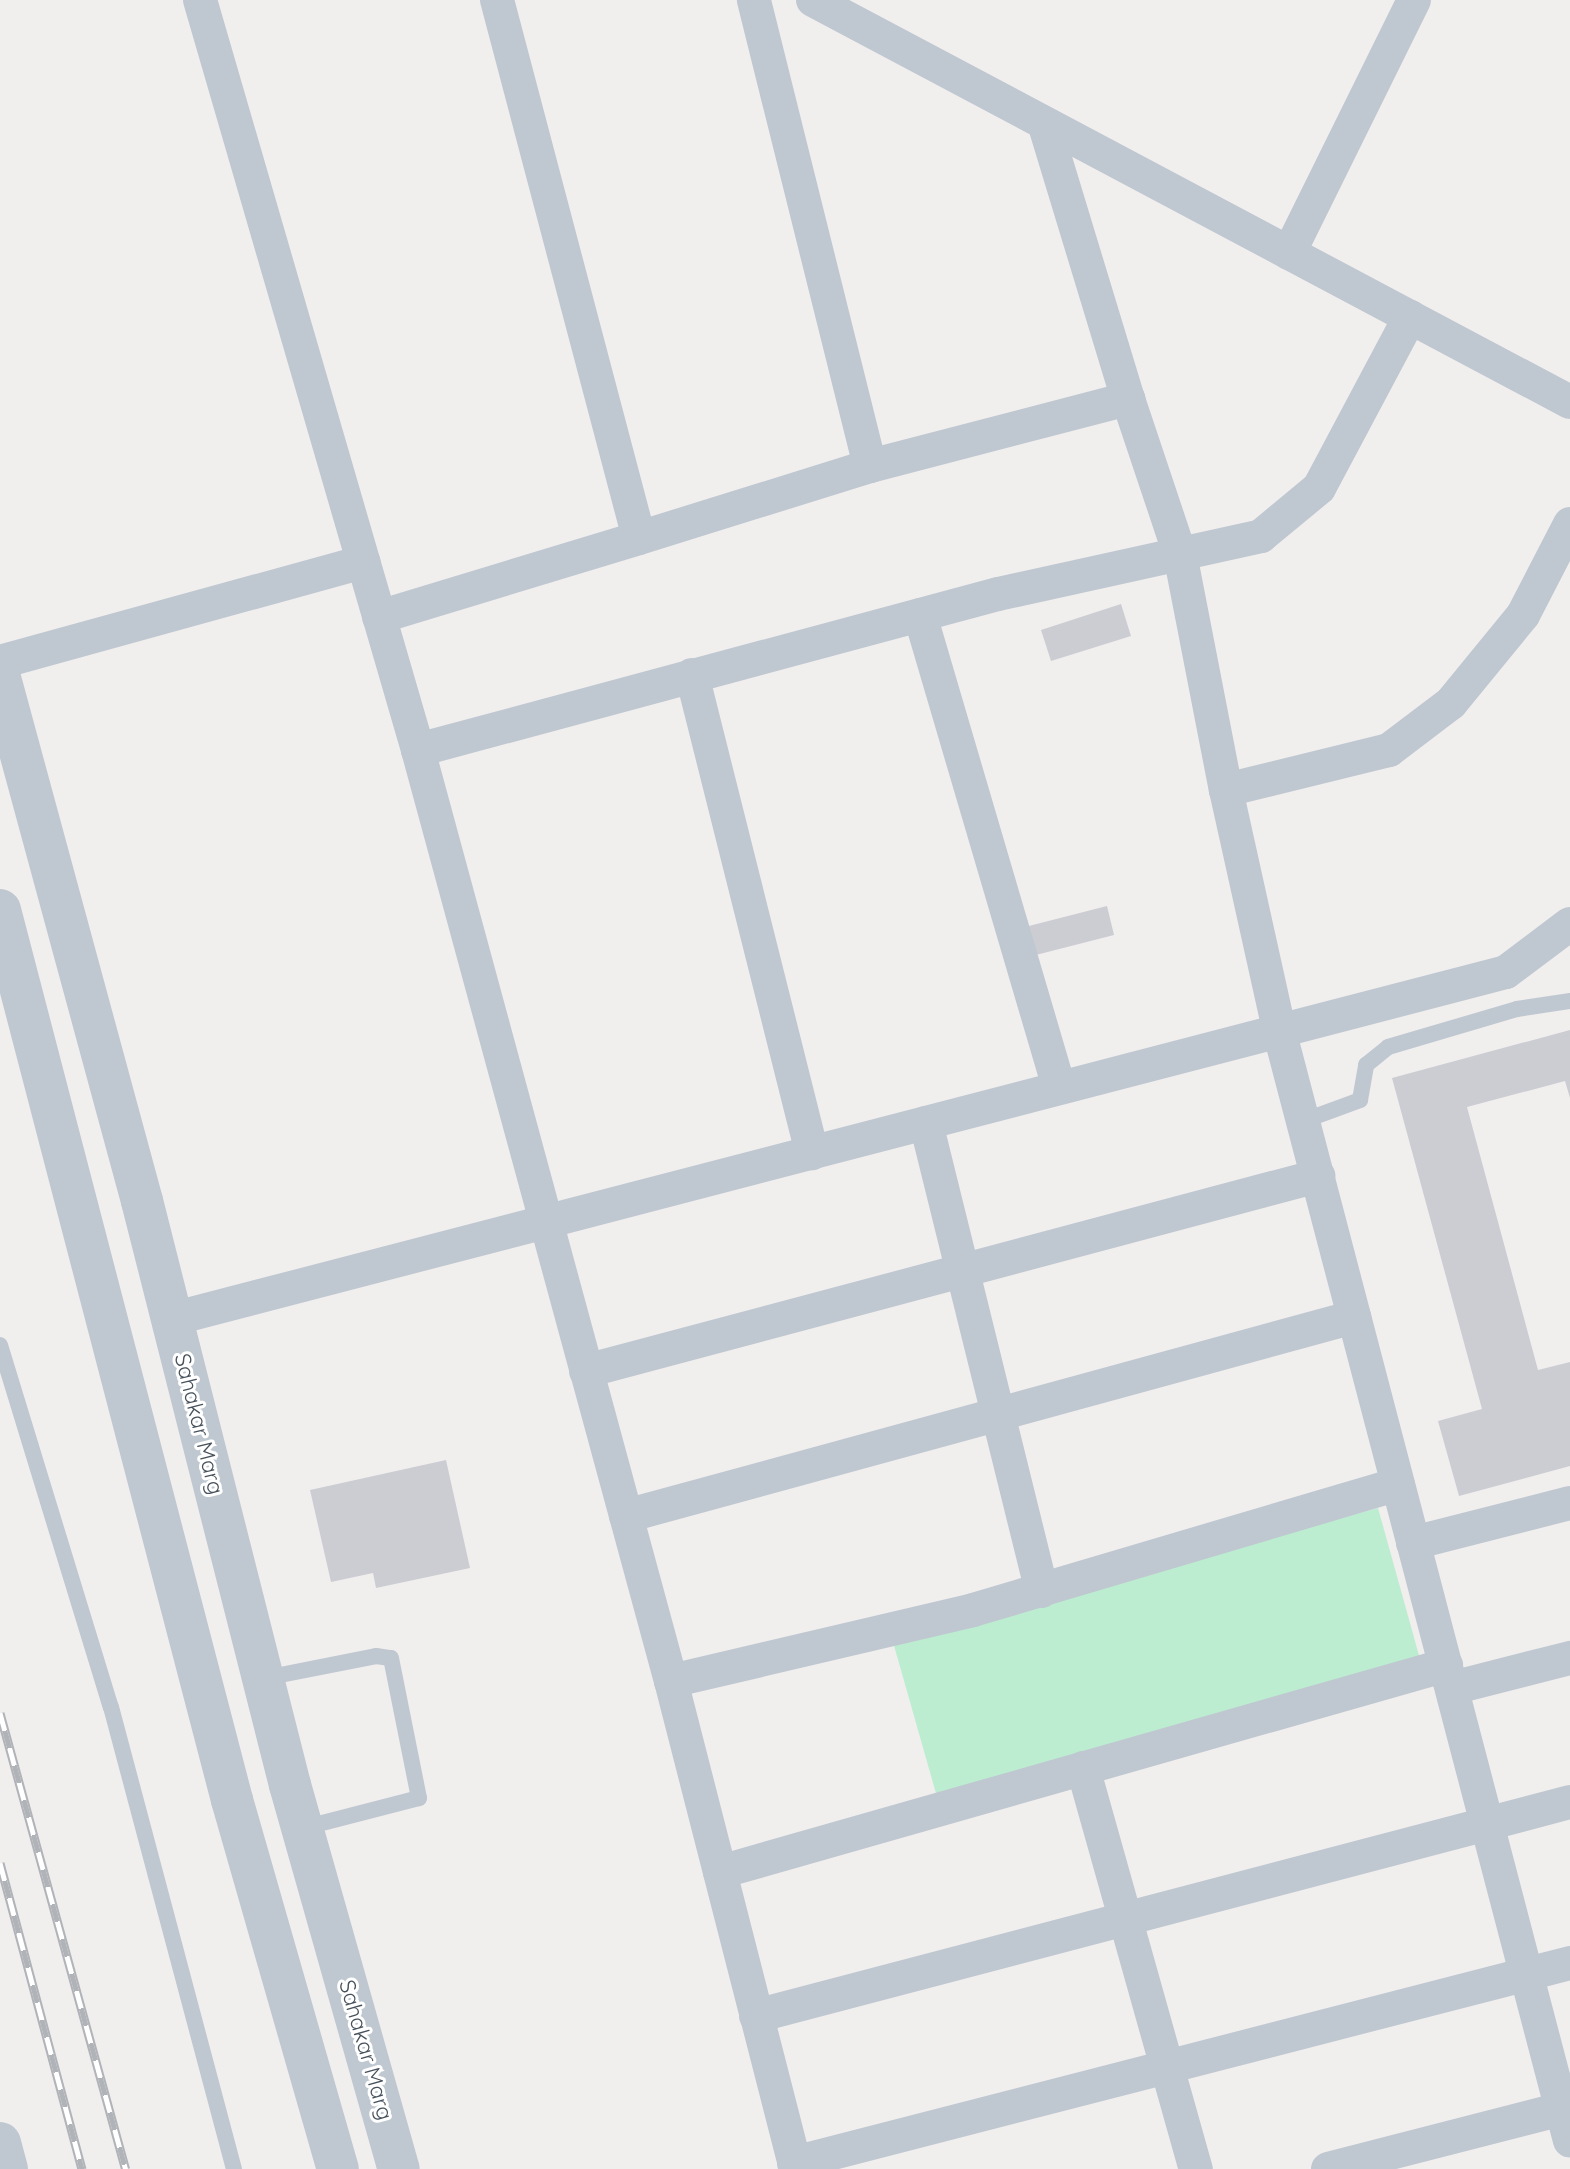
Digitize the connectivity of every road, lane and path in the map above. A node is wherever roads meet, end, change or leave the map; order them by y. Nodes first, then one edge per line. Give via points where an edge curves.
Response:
1 (200, 0) edge
2 (497, 0) edge
3 (754, 0) edge
4 (813, 0) edge
5 (1414, 0) edge
6 (1044, 123) junction
7 (1289, 253) junction
8 (1410, 317) junction
9 (1128, 399) junction
10 (1570, 402) edge
11 (870, 466) junction
12 (1570, 524) edge
13 (639, 538) junction
14 (1180, 554) junction
15 (363, 562) junction
16 (920, 615) junction
17 (379, 617) junction
18 (0, 662) edge
19 (692, 675) junction
20 (0, 678) edge
21 (418, 750) junction
22 (1226, 790) junction
23 (0, 910) edge
24 (1564, 936) edge
25 (1570, 1001) edge
26 (1279, 1030) junction
27 (1059, 1086) junction
28 (1303, 1121) junction
29 (926, 1123) junction
30 (812, 1153) junction
31 (1318, 1176) junction
32 (547, 1223) junction
33 (962, 1271) junction
34 (1354, 1317) junction
35 (172, 1319) junction
36 (0, 1345) edge
37 (586, 1371) junction
38 (998, 1418) junction
39 (1398, 1484) junction
40 (1570, 1503) edge
41 (626, 1516) junction
42 (1413, 1543) junction
43 (1042, 1591) junction
44 (1570, 1658) edge
45 (1449, 1677) junction
46 (263, 1678) junction
47 (671, 1681) junction
48 (1083, 1768) junction
49 (1570, 1802) edge
50 (1487, 1823) junction
51 (303, 1828) junction
52 (720, 1872) junction
53 (1124, 1919) junction
54 (1570, 1963) edge
55 (1527, 1975) junction
56 (756, 2016) junction
57 (1167, 2067) junction
58 (1566, 2107) edge
59 (1570, 2141) edge
60 (0, 2143) edge
61 (795, 2166) edge
62 (7, 2169) edge
63 (234, 2169) edge
64 (338, 2169) edge
65 (399, 2169) edge
66 (1196, 2169) edge
67 (1328, 2169) edge

1 - 15 street
2 - 13 street
3 - 11 street
4 - 6 street
5 - 7 street
6 - 7 street
6 - 9 street
7 - 8 street
8 - 10 street
8 - 14 street via 1319,488 1261,536
9 - 11 street
9 - 14 street
11 - 13 street
12 - 22 street via 1523,615 1451,703 1389,750
13 - 17 street
14 - 16 street
14 - 22 street
15 - 17 street
15 - 18 street
16 - 19 street
16 - 27 street
17 - 21 street
19 - 21 street
19 - 30 street
20 - 35 street, Sahakar Marg
21 - 32 street
22 - 26 street
23 - 64 street via 228,1785
24 - 26 street via 1506,972
25 - 28 lane via 1517,1009 1388,1047 1366,1065 1360,1100
26 - 27 street
26 - 28 street
27 - 29 street
28 - 31 street
29 - 30 street
29 - 33 street
30 - 32 street
31 - 33 street
31 - 34 street
32 - 35 street
32 - 37 street
33 - 37 street
33 - 38 street
34 - 38 street
34 - 39 street
35 - 46 street, Sahakar Marg
36 - 63 lane via 111,1707
37 - 41 street
38 - 41 street
38 - 43 street
39 - 42 street
39 - 43 street
40 - 42 street
41 - 47 street
42 - 45 street
43 - 47 street
44 - 45 street
45 - 48 street
45 - 50 street
46 - 51 street, Sahakar Marg
46 - 51 lane via 376,1656 391,1658 419,1798
47 - 52 street
48 - 52 street
48 - 53 street
49 - 50 street
50 - 53 street
50 - 55 street
51 - 65 street, Sahakar Marg
52 - 56 street
53 - 56 street
53 - 57 street
54 - 55 street
55 - 57 street
55 - 58 street
56 - 61 street
57 - 61 street
57 - 66 street
58 - 59 street
58 - 67 street
60 - 62 street

